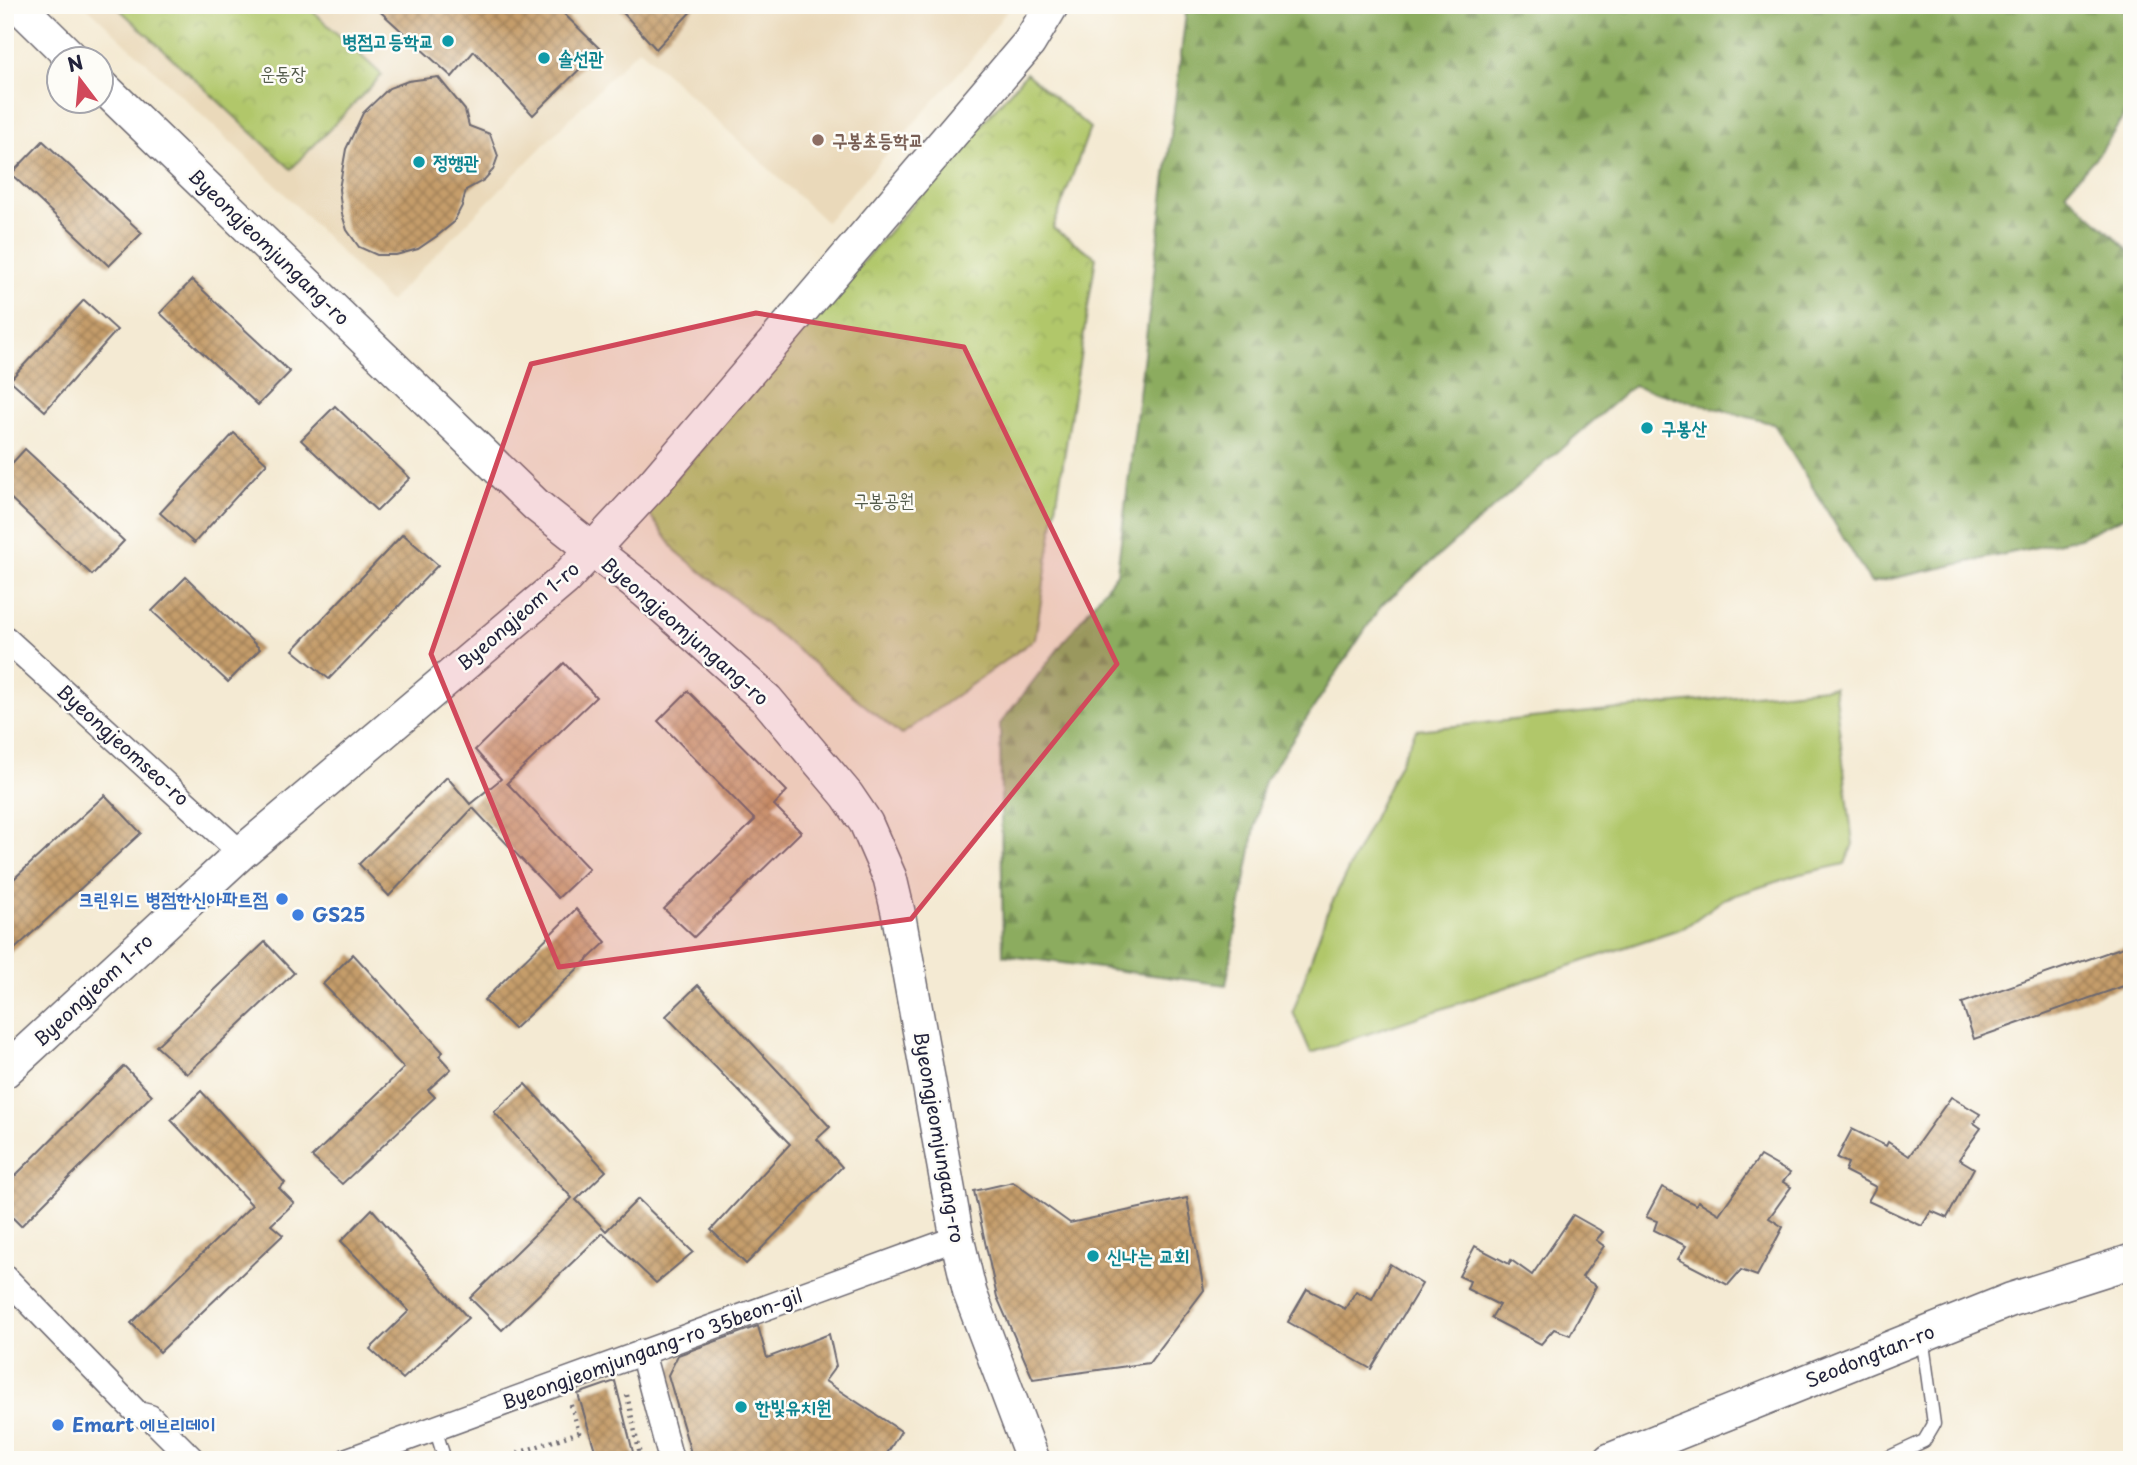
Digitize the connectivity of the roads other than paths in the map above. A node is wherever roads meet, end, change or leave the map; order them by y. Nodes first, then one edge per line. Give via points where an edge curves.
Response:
1 (18, 5) edge
2 (1052, 5) edge
3 (60, 46) edge
4 (116, 100) edge
5 (592, 550) junction
6 (5, 638) edge
7 (241, 853) junction
8 (5, 1072) edge
9 (957, 1238) junction
10 (2132, 1261) edge
11 (5, 1277) edge
12 (1922, 1335) junction
13 (642, 1352) junction
14 (435, 1428) junction
15 (193, 1460) edge
16 (348, 1460) edge
17 (445, 1460) edge
18 (671, 1460) edge
19 (1033, 1460) edge
20 (1611, 1460) edge
21 (1883, 1460) edge

1 - 3 street
2 - 5 street, Byeongjeom 1-ro via 1029,43
4 - 5 street, Byeongjeomjungang-ro via 536,505
5 - 7 street, Byeongjeom 1-ro via 553,589
5 - 9 street, Byeongjeomjungang-ro via 767,700 866,823 890,878 898,912
6 - 7 street, Byeongjeomseo-ro
7 - 8 street, Byeongjeom 1-ro
9 - 13 street, Byeongjeomjungang-ro 35beon-gil
9 - 19 street, Byeongjeomjungang-ro via 970,1293
10 - 12 street, Seodongtan-ro via 2010,1300
11 - 15 street via 138,1415 150,1417
12 - 20 street, Seodongtan-ro
12 - 21 lane via 1934,1424 1924,1441
13 - 14 street, Byeongjeomjungang-ro 35beon-gil
13 - 18 street
14 - 16 street, Byeongjeomjungang-ro 35beon-gil
14 - 17 lane

